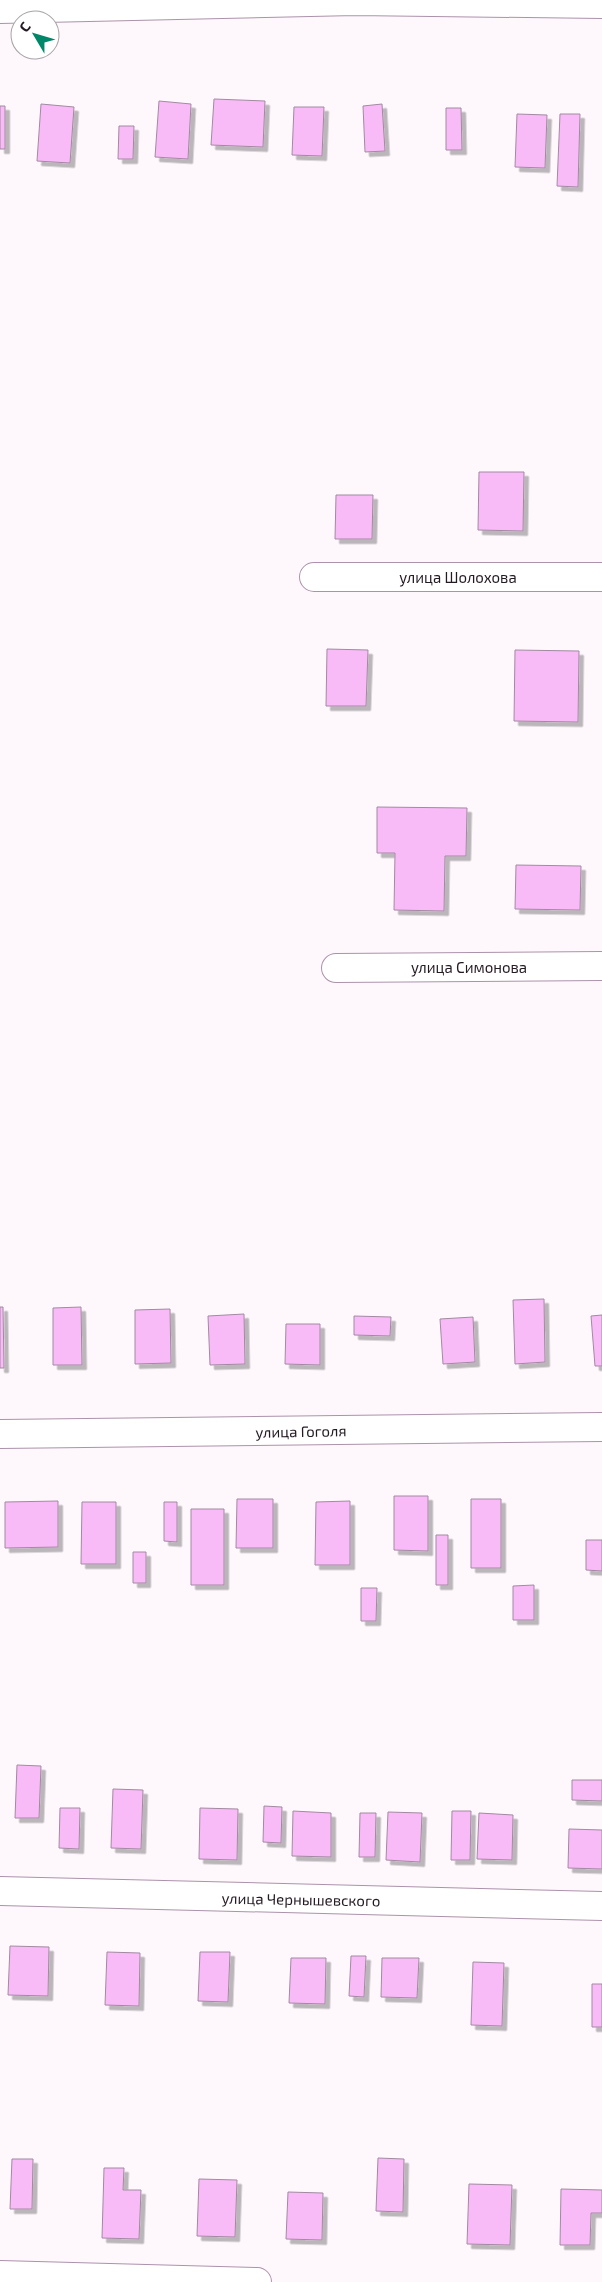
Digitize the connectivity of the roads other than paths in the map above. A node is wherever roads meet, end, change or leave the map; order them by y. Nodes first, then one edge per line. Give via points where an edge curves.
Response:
1 (602, 4) edge
2 (0, 9) edge
3 (314, 577) dead end
4 (602, 577) edge
5 (602, 966) edge
6 (336, 968) dead end
7 (602, 1427) edge
8 (0, 1434) edge
9 (0, 1891) edge
10 (602, 1906) edge
11 (0, 2275) edge
12 (257, 2282) edge

1 - 2 street via 355,1
3 - 4 street, улица Шолохова
5 - 6 street, улица Симонова
7 - 8 street, улица Гоголя
9 - 10 street, улица Чернышевского
11 - 12 street

